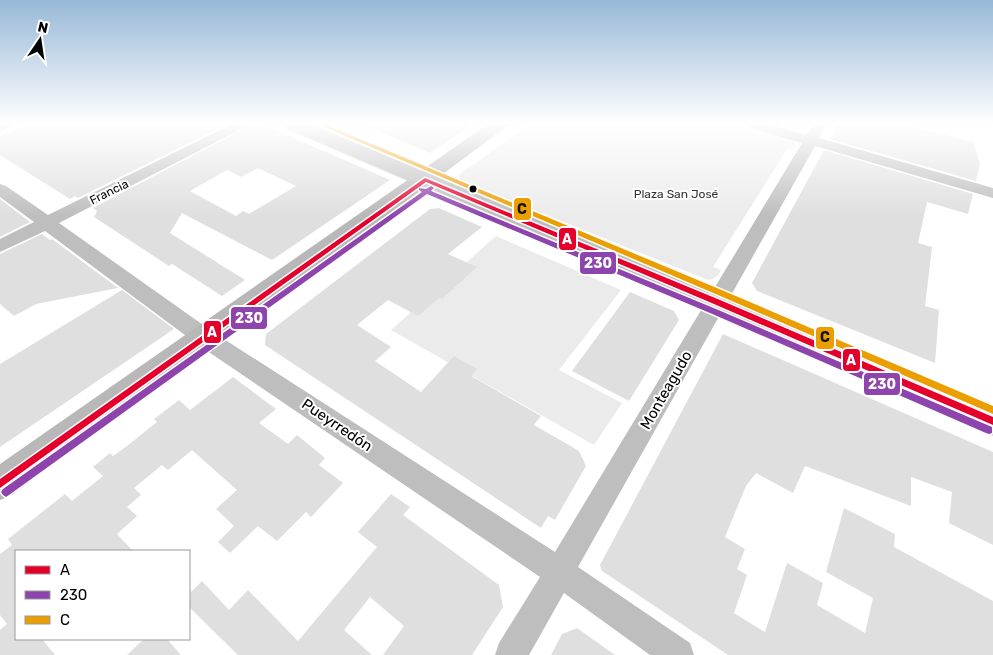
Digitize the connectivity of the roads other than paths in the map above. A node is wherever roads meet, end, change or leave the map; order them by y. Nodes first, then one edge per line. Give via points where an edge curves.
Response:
1 (183, 155) edge
2 (365, 155) edge
3 (460, 155) edge
4 (803, 155) edge
5 (858, 155) edge
6 (425, 180) junction
7 (0, 189) edge
8 (993, 193) edge
9 (47, 223) junction
10 (0, 246) edge
11 (717, 302) junction
12 (205, 338) junction
13 (993, 421) edge
14 (0, 484) edge
15 (559, 572) junction
16 (511, 655) edge
17 (678, 655) edge

1 - 9 street, Francia
2 - 6 main road
3 - 6 main road
4 - 11 street, Monteagudo
5 - 8 street
6 - 11 main road
6 - 12 main road
7 - 9 street, Pueyrredón
9 - 10 street, Francia
9 - 12 street, Pueyrredón
11 - 13 main road
11 - 15 street, Monteagudo
12 - 14 main road
12 - 15 street, Pueyrredón
15 - 16 street, Monteagudo
15 - 17 street, Pueyrredón

